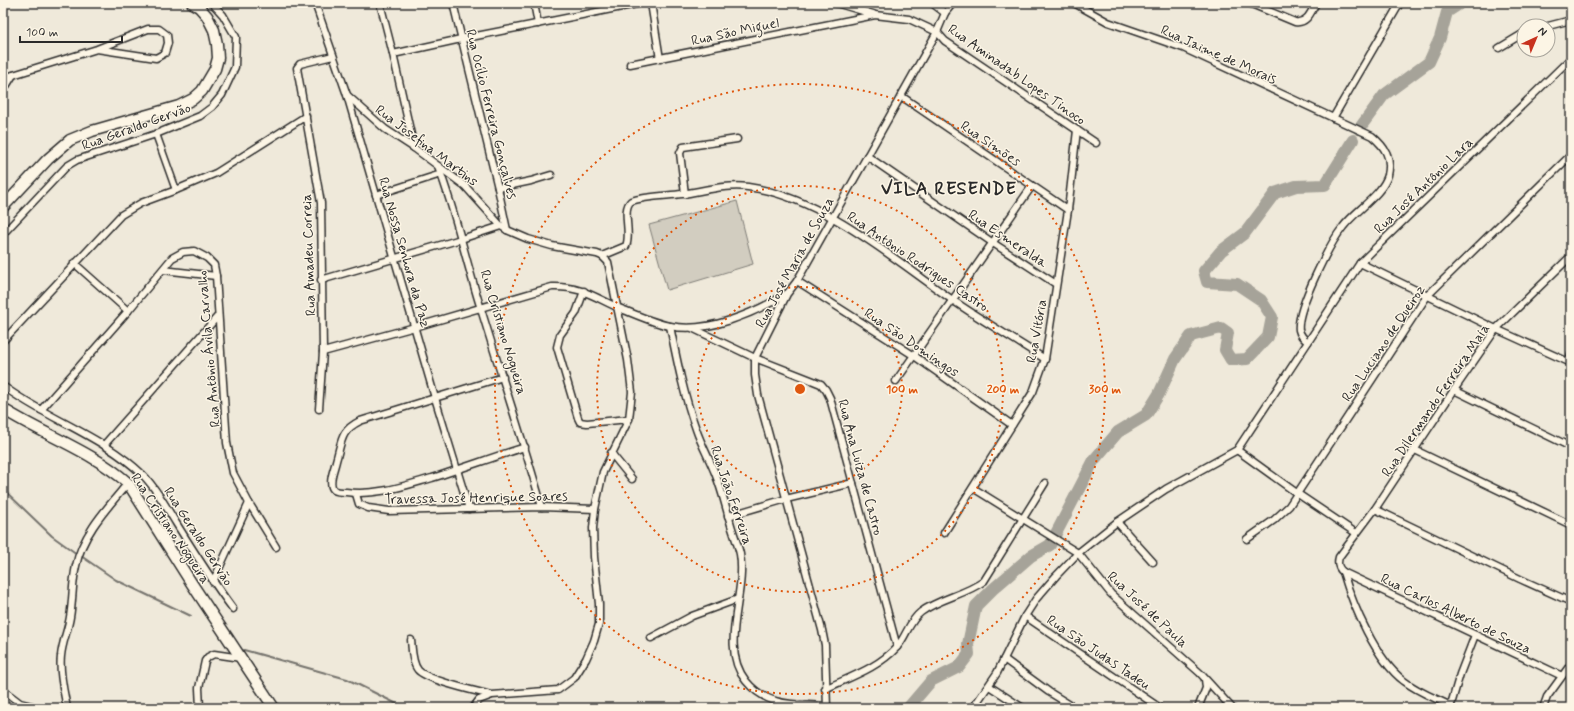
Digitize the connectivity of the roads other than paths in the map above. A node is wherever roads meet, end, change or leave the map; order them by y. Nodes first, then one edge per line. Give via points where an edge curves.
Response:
1 (192, 3) edge
2 (212, 3) edge
3 (315, 3) edge
4 (380, 3) edge
5 (453, 3) edge
6 (534, 3) edge
7 (642, 3) edge
8 (651, 3) edge
9 (836, 3) edge
10 (932, 3) edge
11 (953, 3) edge
12 (1074, 3) edge
13 (1249, 3) edge
14 (1316, 3) edge
15 (1400, 3) edge
16 (945, 13) junction
17 (875, 15) junction
18 (1571, 20) edge
19 (538, 24) junction
20 (1556, 24) edge
21 (937, 32) junction
22 (1516, 38) edge
23 (461, 39) junction
24 (1499, 48) dead end
25 (97, 49) junction
26 (393, 54) junction
27 (333, 56) junction
28 (1571, 58) edge
29 (660, 59) junction
30 (630, 64) dead end
31 (13, 75) junction
32 (3, 78) edge
33 (3, 91) edge
34 (346, 95) junction
35 (901, 96) junction
36 (306, 116) junction
37 (1333, 118) junction
38 (1077, 130) junction
39 (156, 134) junction
40 (737, 139) dead end
41 (1096, 142) dead end
42 (414, 148) junction
43 (1571, 154) edge
44 (868, 156) junction
45 (438, 166) junction
46 (441, 174) junction
47 (551, 175) dead end
48 (1032, 186) junction
49 (498, 188) junction
50 (176, 190) junction
51 (685, 194) junction
52 (376, 195) junction
53 (3, 207) edge
54 (1068, 210) junction
55 (832, 218) junction
56 (501, 226) junction
57 (507, 230) junction
58 (3, 234) edge
59 (461, 239) junction
60 (994, 243) junction
61 (602, 256) junction
62 (1571, 256) edge
63 (395, 258) junction
64 (1360, 263) junction
65 (74, 264) junction
66 (163, 270) junction
67 (216, 276) junction
68 (321, 280) junction
69 (797, 281) junction
70 (1056, 284) junction
71 (584, 291) junction
72 (787, 294) junction
73 (1427, 296) junction
74 (952, 300) junction
75 (480, 308) junction
76 (618, 308) junction
77 (128, 311) junction
78 (218, 316) junction
79 (670, 326) junction
80 (415, 327) junction
81 (692, 328) junction
82 (1496, 330) junction
83 (3, 341) edge
84 (1308, 342) junction
85 (323, 352) junction
86 (1571, 354) edge
87 (913, 355) junction
88 (755, 358) junction
89 (1045, 359) junction
90 (1570, 363) edge
91 (503, 377) junction
92 (896, 381) dead end
93 (3, 386) edge
94 (1454, 390) junction
95 (434, 398) junction
96 (3, 409) edge
97 (319, 409) dead end
98 (41, 410) junction
99 (629, 419) junction
100 (1012, 425) junction
101 (104, 445) junction
102 (525, 447) junction
103 (1571, 447) edge
104 (1237, 450) junction
105 (1415, 450) junction
106 (611, 453) junction
107 (457, 470) junction
108 (632, 479) dead end
109 (853, 482) junction
110 (128, 483) junction
111 (1045, 483) dead end
112 (973, 488) junction
113 (356, 494) junction
114 (1298, 494) junction
115 (786, 499) junction
116 (249, 503) junction
117 (542, 507) junction
118 (469, 509) junction
119 (594, 509) junction
120 (1375, 509) junction
121 (728, 516) junction
122 (1023, 519) junction
123 (1117, 522) junction
124 (1571, 525) edge
125 (944, 533) dead end
126 (1356, 533) junction
127 (1247, 539) dead end
128 (276, 547) dead end
129 (1078, 553) junction
130 (1153, 562) dead end
131 (1342, 571) junction
132 (212, 582) junction
133 (738, 600) junction
134 (1571, 602) edge
135 (233, 609) dead end
136 (1025, 616) junction
137 (1475, 635) junction
138 (651, 638) dead end
139 (411, 640) dead end
140 (897, 647) junction
141 (241, 658) junction
142 (1004, 659) junction
143 (1571, 664) edge
144 (1562, 676) junction
145 (1205, 679) junction
146 (989, 686) junction
147 (825, 689) junction
148 (3, 690) edge
149 (492, 695) junction
150 (19, 706) edge
151 (826, 707) edge
152 (1450, 707) edge
153 (40, 708) edge
154 (67, 708) edge
155 (200, 708) edge
156 (274, 708) edge
157 (473, 708) edge
158 (972, 708) edge
159 (1023, 708) edge
160 (1075, 708) edge
161 (1160, 708) edge
162 (1198, 708) edge
163 (1232, 708) edge
164 (1543, 708) edge

1 - 53 highway via 208,16 217,44 218,58 215,69 202,91 179,106 92,131 70,140 48,159
2 - 39 street, Rua Geraldo Gervão via 223,15 236,37 235,67 230,80 212,107 200,116
3 - 27 street, Rua Nossa Senhora da Paz
4 - 26 street
5 - 23 street, Rua Ocílio Ferreira Gonçalves
6 - 19 street
7 - 19 street
8 - 29 street
9 - 17 street
10 - 16 street, Rua Aminadab Lopes Tinoco
11 - 16 street
12 - 37 street, Rua Jaime de Morais via 1108,22 1183,48
13 - 14 street via 1300,23 1305,21
15 - 37 street
16 - 21 street, Rua Aminadab Lopes Tinoco
17 - 21 street, Rua São Miguel via 908,19
17 - 29 street, Rua São Miguel
18 - 20 street
19 - 23 street
21 - 35 street, Rua José Maria de Souza
21 - 38 street, Rua Aminadab Lopes Tinoco via 951,46
22 - 24 street
23 - 26 street
23 - 49 street, Rua Ocílio Ferreira Gonçalves
25 - 25 street via 148,29 159,29 167,35 165,53 156,58
25 - 31 street
26 - 42 street
27 - 34 street, Rua Nossa Senhora da Paz
27 - 36 street, Rua Amadeu Correia via 300,64 297,68
28 - 64 street, Rua José Antônio Lara
29 - 30 street, Rua São Miguel
31 - 32 street
31 - 33 street
34 - 42 street, Rua Josefina Martins via 386,130
34 - 52 street, Rua Nossa Senhora da Paz
35 - 44 street, Rua José Maria de Souza
35 - 48 street, Rua Simões
36 - 50 street via 216,174
36 - 68 street, Rua Amadeu Correia via 321,203
37 - 84 street, Rua Jaime de Morais via 1372,136 1381,143 1388,153 1390,165 1388,176 1382,186 1342,229 1313,281 1299,325 1301,334
38 - 41 street, Rua Aminadab Lopes Tinoco
38 - 54 street, Rua Vitória
39 - 50 street
39 - 58 street, Rua Geraldo Gervão via 77,160 67,166
40 - 51 street via 682,147 680,153
42 - 45 street, Rua Josefina Martins
43 - 73 street, Rua Luciano de Queiroz
44 - 55 street, Rua José Maria de Souza
44 - 60 street, Rua Esmeralda
45 - 46 street, Rua Cristiano Nogueira
45 - 56 street, Rua Josefina Martins via 465,186
46 - 52 street
46 - 59 street, Rua Cristiano Nogueira
47 - 49 street
48 - 54 street, Rua Simões
48 - 60 street
49 - 57 street, Rua Ocílio Ferreira Gonçalves
50 - 65 street via 141,203 121,215
51 - 55 street, Rua Antônio Rodrigues Castro via 726,187 746,187 782,195
51 - 61 street, Rua Antônio Rodrigues Castro via 631,201 627,207 626,246
52 - 63 street, Rua Nossa Senhora da Paz
54 - 70 street, Rua Vitória
55 - 69 street, Rua José Maria de Souza
55 - 74 street, Rua Antônio Rodrigues Castro via 880,248
56 - 57 street, Rua Josefina Martins
56 - 59 street
57 - 61 street, Rua Josefina Martins via 546,244
59 - 63 street
59 - 75 street, Rua Cristiano Nogueira
60 - 70 street, Rua Esmeralda
60 - 74 street
61 - 76 street via 608,262
62 - 82 street, Rua Dilermando Ferreira Maia
63 - 68 street
63 - 80 street, Rua Nossa Senhora da Paz
64 - 73 street
64 - 84 street, Rua José Antônio Lara
65 - 77 street
65 - 83 street
66 - 67 street
66 - 67 street, Rua Antônio Ávila Carvalho via 172,258 183,252 194,252 208,258 214,265
66 - 77 street, Rua Antônio Ávila Carvalho
67 - 78 street, Rua Antônio Ávila Carvalho
68 - 85 street, Rua Amadeu Correia
69 - 72 street, Rua José Maria de Souza
69 - 87 street, Rua São Domingos
70 - 89 street, Rua Vitória
71 - 75 street via 552,287
71 - 76 street
71 - 99 street via 576,313 560,335 557,347 578,418 580,422 587,423
72 - 81 street via 747,314
72 - 88 street, Rua José Maria de Souza
73 - 82 street
73 - 114 street, Rua Luciano de Queiroz
74 - 87 street
74 - 89 street, Rua Antônio Rodrigues Castro
75 - 80 street
75 - 91 street, Rua Cristiano Nogueira
76 - 79 street
76 - 99 street via 632,392
77 - 98 street, Rua Antônio Ávila Carvalho
78 - 101 street
78 - 116 street, Rua Antônio Ávila Carvalho via 227,443 233,473
79 - 81 street
79 - 121 street, Rua João Ferreira via 689,409 715,474
80 - 85 street
80 - 95 street, Rua Nossa Senhora da Paz
81 - 88 street, Rua Ana Luiza de Castro
82 - 90 street
82 - 94 street, Rua Dilermando Ferreira Maia
84 - 104 street, Rua José Antônio Lara
85 - 97 street, Rua Amadeu Correia
86 - 90 street
87 - 92 street
87 - 100 street, Rua São Domingos
88 - 109 street, Rua Ana Luiza de Castro via 821,384 826,390
88 - 115 street, Rua José Maria de Souza via 758,394
89 - 100 street, Rua Vitória via 1033,392
91 - 95 street
91 - 102 street, Rua Cristiano Nogueira
93 - 98 street, Rua Geraldo Gervão
94 - 103 street
94 - 105 street, Rua Dilermando Ferreira Maia
95 - 107 street, Rua Nossa Senhora da Paz
95 - 113 street via 350,426 341,442 332,475 332,487 340,492
96 - 110 highway, Rua Cristiano Nogueira via 97,460
98 - 101 street, Rua Geraldo Gervão
99 - 106 street
100 - 112 street, Rua Vitória
101 - 132 street, Rua Geraldo Gervão via 144,476
102 - 107 street
102 - 117 street, Rua Cristiano Nogueira
104 - 114 street
104 - 123 street via 1160,492
105 - 120 street, Rua Dilermando Ferreira Maia
105 - 124 street
106 - 108 street
106 - 119 street via 603,472
107 - 113 street via 388,491
107 - 118 street, Rua Nossa Senhora da Paz
109 - 115 street
109 - 140 street, Rua Ana Luiza de Castro
110 - 141 highway, Rua Cristiano Nogueira
110 - 154 street via 82,546 76,564 72,606 61,656
111 - 122 street
112 - 122 street, Rua José de Paula
112 - 125 street, Rua Vitória
113 - 118 street, Travessa José Henrique Soares via 359,504 389,511
114 - 126 street
114 - 127 street, Rua Luciano de Queiroz via 1282,514
115 - 121 street
115 - 147 street, Rua José Maria de Souza via 822,630 825,645
116 - 128 street, Rua Antônio Ávila Carvalho
116 - 132 street
117 - 118 street, Travessa José Henrique Soares
117 - 119 street, Travessa José Henrique Soares
119 - 149 street via 594,557 599,624 586,658 574,678 558,690
120 - 126 street, Rua Dilermando Ferreira Maia
120 - 134 street
121 - 133 street, Rua João Ferreira via 740,554
122 - 129 street, Rua José de Paula
122 - 140 street via 988,575 974,588 920,612
123 - 129 street
123 - 130 street
126 - 131 street, Rua Dilermando Ferreira Maia via 1339,557 1338,566
129 - 136 street via 1044,590
129 - 145 street, Rua José de Paula via 1110,594
131 - 137 street, Rua Carlos Alberto de Souza
131 - 152 street via 1362,621 1389,667 1416,689
132 - 135 street, Rua Geraldo Gervão
133 - 138 street via 692,616
133 - 151 street, Rua João Ferreira via 734,655 738,669 746,681 769,699 784,704
136 - 142 street
136 - 161 street, Rua São Judas Tadeu
137 - 144 street, Rua Carlos Alberto de Souza
137 - 152 street
139 - 149 street via 415,666 419,672 454,686
140 - 147 street via 876,664
141 - 155 street via 214,654 208,657 199,688
141 - 156 highway, Rua Cristiano Nogueira
142 - 146 street
142 - 160 street
143 - 144 street
144 - 164 street via 1547,697
145 - 162 street via 1206,688
145 - 163 street, Rua José de Paula
146 - 158 street
146 - 159 street
147 - 151 street, Rua José Maria de Souza
148 - 150 street
149 - 157 street via 479,700
150 - 153 street

